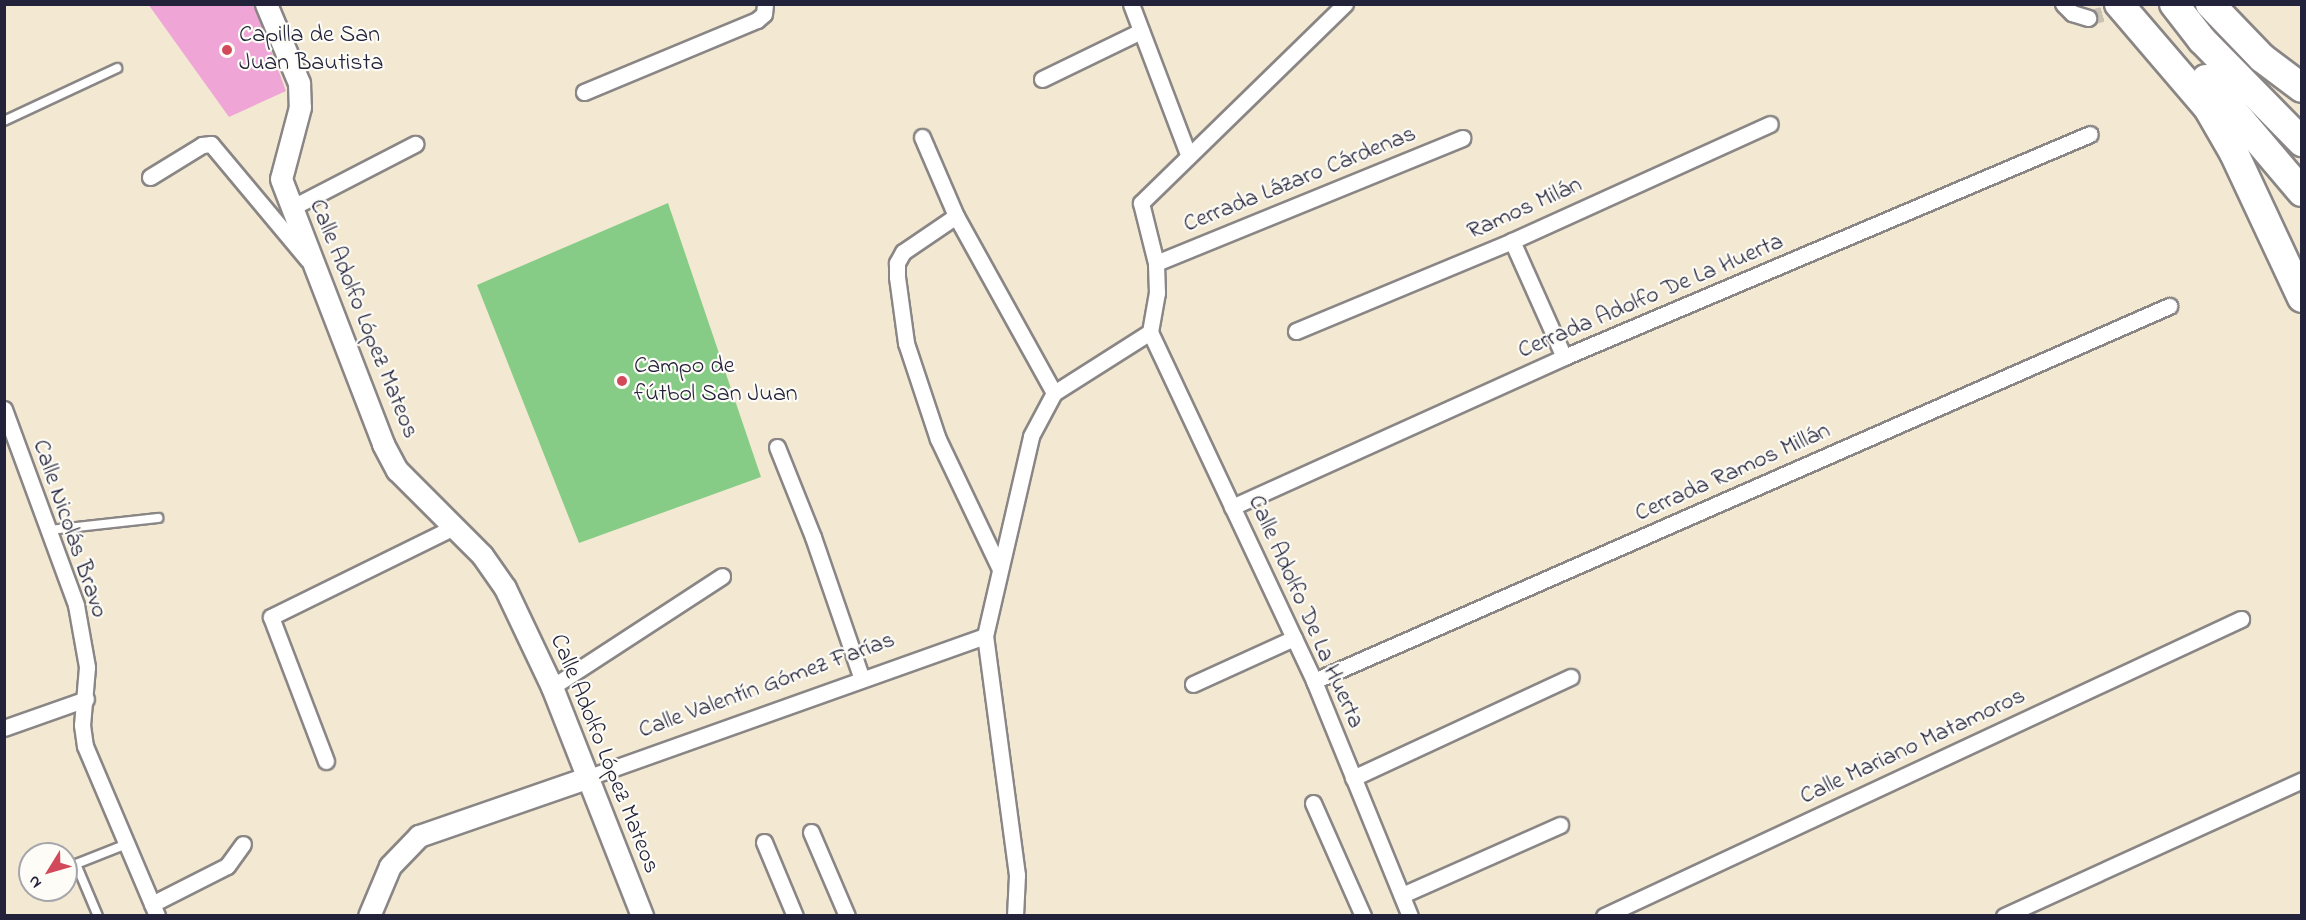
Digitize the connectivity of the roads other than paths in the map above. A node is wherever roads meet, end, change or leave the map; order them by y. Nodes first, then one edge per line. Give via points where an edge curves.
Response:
1 (266, 4) edge
2 (765, 4) edge
3 (1131, 4) edge
4 (1345, 4) edge
5 (2063, 4) edge
6 (2119, 4) edge
7 (2142, 4) edge
8 (2174, 4) edge
9 (2210, 4) edge
10 (2088, 18) dead end
11 (1141, 31) junction
12 (117, 68) dead end
13 (1042, 79) dead end
14 (2301, 88) edge
15 (584, 93) dead end
16 (4, 121) edge
17 (1770, 124) dead end
18 (2090, 134) dead end
19 (922, 137) dead end
20 (1462, 138) dead end
21 (2301, 142) edge
22 (415, 144) dead end
23 (1188, 154) junction
24 (150, 177) dead end
25 (2301, 192) edge
26 (291, 208) junction
27 (956, 216) junction
28 (1512, 241) junction
29 (1156, 263) junction
30 (315, 269) junction
31 (2301, 298) edge
32 (2169, 306) dead end
33 (1296, 331) dead end
34 (1150, 332) junction
35 (1564, 357) junction
36 (1054, 393) junction
37 (4, 409) edge
38 (777, 447) dead end
39 (1232, 507) junction
40 (158, 518) dead end
41 (456, 526) junction
42 (49, 530) junction
43 (999, 567) junction
44 (722, 576) dead end
45 (2241, 619) dead end
46 (985, 636) junction
47 (1294, 638) junction
48 (1570, 677) dead end
49 (862, 679) junction
50 (1314, 681) junction
51 (1193, 684) dead end
52 (552, 687) junction
53 (86, 699) junction
54 (4, 728) edge
55 (326, 761) dead end
56 (589, 777) junction
57 (1353, 778) junction
58 (2301, 780) edge
59 (1313, 803) dead end
60 (1560, 825) dead end
61 (811, 832) dead end
62 (764, 842) dead end
63 (127, 844) junction
64 (243, 844) dead end
65 (78, 863) edge
66 (78, 869) edge
67 (1402, 896) junction
68 (155, 910) edge
69 (98, 915) edge
70 (369, 915) edge
71 (642, 915) edge
72 (795, 915) edge
73 (847, 915) edge
74 (1015, 915) edge
75 (1363, 915) edge
76 (1410, 915) edge
77 (1604, 915) edge
78 (2004, 915) edge

1 - 26 main road, Calle Adolfo López Mateos via 299,83 300,107 281,179
2 - 15 street via 764,14 757,20
3 - 11 street
4 - 23 street
5 - 10 street via 2072,13
6 - 31 highway via 2208,108 2234,153
7 - 25 highway
8 - 21 highway via 2202,40
9 - 14 highway via 2262,58
11 - 13 street
11 - 23 street
12 - 16 lane
17 - 28 street, Ramos Milán
18 - 35 street, Cerrada Adolfo De La Huerta
19 - 27 street
20 - 29 street, Cerrada Lázaro Cárdenas
22 - 26 street
23 - 29 street via 1142,203
24 - 30 street via 211,144
26 - 30 main road, Calle Adolfo López Mateos
27 - 36 street
27 - 43 street via 903,252 897,263 897,277 906,343 938,439
28 - 33 street, Ramos Milán
28 - 35 street
29 - 34 street via 1157,293
30 - 41 main road, Calle Adolfo López Mateos via 383,444 397,470
32 - 50 street, Cerrada Ramos Millán
34 - 36 street
34 - 39 street, Calle Adolfo De La Huerta
35 - 39 street, Cerrada Adolfo De La Huerta
36 - 43 street via 1031,436
37 - 42 street, Calle Nicolás Bravo
38 - 49 street
39 - 47 street, Calle Adolfo De La Huerta
40 - 42 lane
41 - 52 main road, Calle Adolfo López Mateos via 505,588
41 - 55 street via 271,618
42 - 53 street, Calle Nicolás Bravo via 76,605 87,667
43 - 46 street
44 - 52 street
45 - 77 street, Calle Mariano Matamoros
46 - 49 street, Calle Valentín Gómez Farías
46 - 74 street via 1017,875
47 - 50 street, Calle Adolfo De La Huerta
47 - 51 street
48 - 57 street
49 - 56 street, Calle Valentín Gómez Farías
50 - 57 street, Calle Adolfo De La Huerta
52 - 56 main road, Calle Adolfo López Mateos
53 - 54 street
53 - 63 street, Calle Nicolás Bravo via 82,725 85,746
56 - 70 main road, Calle Valentín Gómez Farías via 419,836 390,866
56 - 71 main road, Calle Adolfo López Mateos
57 - 67 street, Calle Adolfo De La Huerta
58 - 78 street
59 - 75 street
60 - 67 street
61 - 73 street
62 - 72 street
63 - 65 lane
63 - 68 street, Calle Nicolás Bravo
64 - 68 street via 227,866
66 - 69 lane
67 - 76 street, Calle Adolfo De La Huerta

